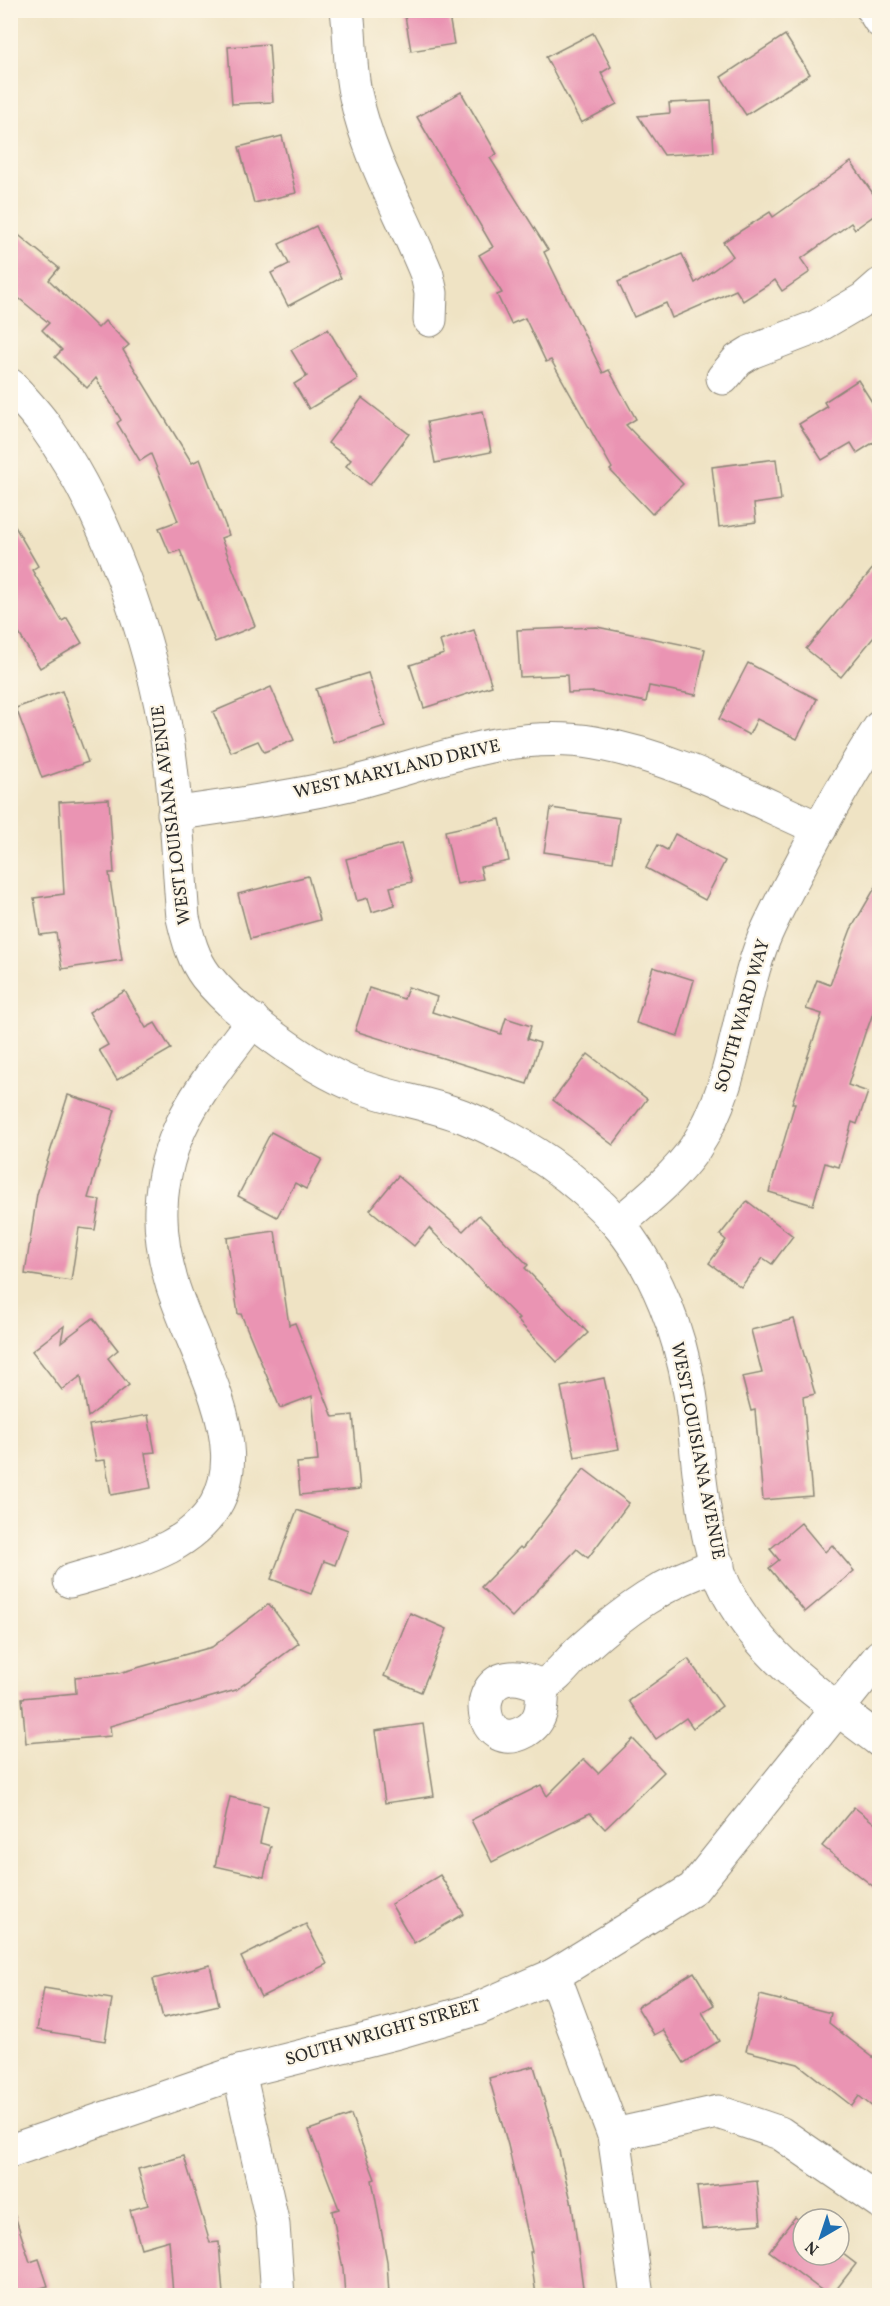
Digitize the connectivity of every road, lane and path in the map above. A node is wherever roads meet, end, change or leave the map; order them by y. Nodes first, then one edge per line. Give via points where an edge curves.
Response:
1 (347, 10) edge
2 (873, 10) edge
3 (879, 21) edge
4 (879, 285) edge
5 (430, 320) dead end
6 (723, 378) dead end
7 (10, 385) edge
8 (879, 727) edge
9 (174, 814) junction
10 (820, 829) junction
11 (253, 1020) junction
12 (618, 1224) junction
13 (718, 1565) junction
14 (70, 1581) dead end
15 (879, 1656) edge
16 (542, 1686) dead end
17 (837, 1708) junction
18 (879, 1741) edge
19 (554, 1975) junction
20 (239, 2072) junction
21 (614, 2135) junction
22 (10, 2151) edge
23 (879, 2202) edge
24 (278, 2295) edge
25 (637, 2295) edge

1 - 5 street via 361,118 380,174 428,275
2 - 3 street
4 - 6 street via 864,299 816,327 751,352
7 - 9 street, WEST LOUISIANA AVENUE via 61,451 121,572 158,694 168,746
8 - 10 street, SOUTH WARD WAY
9 - 10 street, WEST MARYLAND DRIVE via 345,785 476,748 557,740 594,743 676,765
9 - 11 street, WEST LOUISIANA AVENUE via 183,918 189,942 206,976
10 - 12 street, SOUTH WARD WAY via 782,900 753,967 728,1071 705,1131 669,1179
11 - 12 street, WEST LOUISIANA AVENUE via 332,1075 373,1092 442,1109 504,1136 558,1169
11 - 14 street via 187,1111 169,1156 161,1207 161,1232 172,1285 224,1419 228,1454 223,1488 208,1516 171,1546 149,1557
12 - 13 street, WEST LOUISIANA AVENUE via 644,1262 677,1339 690,1394 705,1513
13 - 16 street via 695,1572 628,1609
13 - 17 street, WEST LOUISIANA AVENUE via 729,1595 755,1635 782,1664
15 - 17 street, SOUTH WRIGHT STREET
17 - 18 street, WEST LOUISIANA AVENUE
17 - 19 street, SOUTH WRIGHT STREET via 693,1889
19 - 20 street, SOUTH WRIGHT STREET via 477,2009
19 - 21 street
20 - 22 street, SOUTH WRIGHT STREET
20 - 24 street via 273,2225
21 - 23 street via 718,2112 780,2133
21 - 25 street

